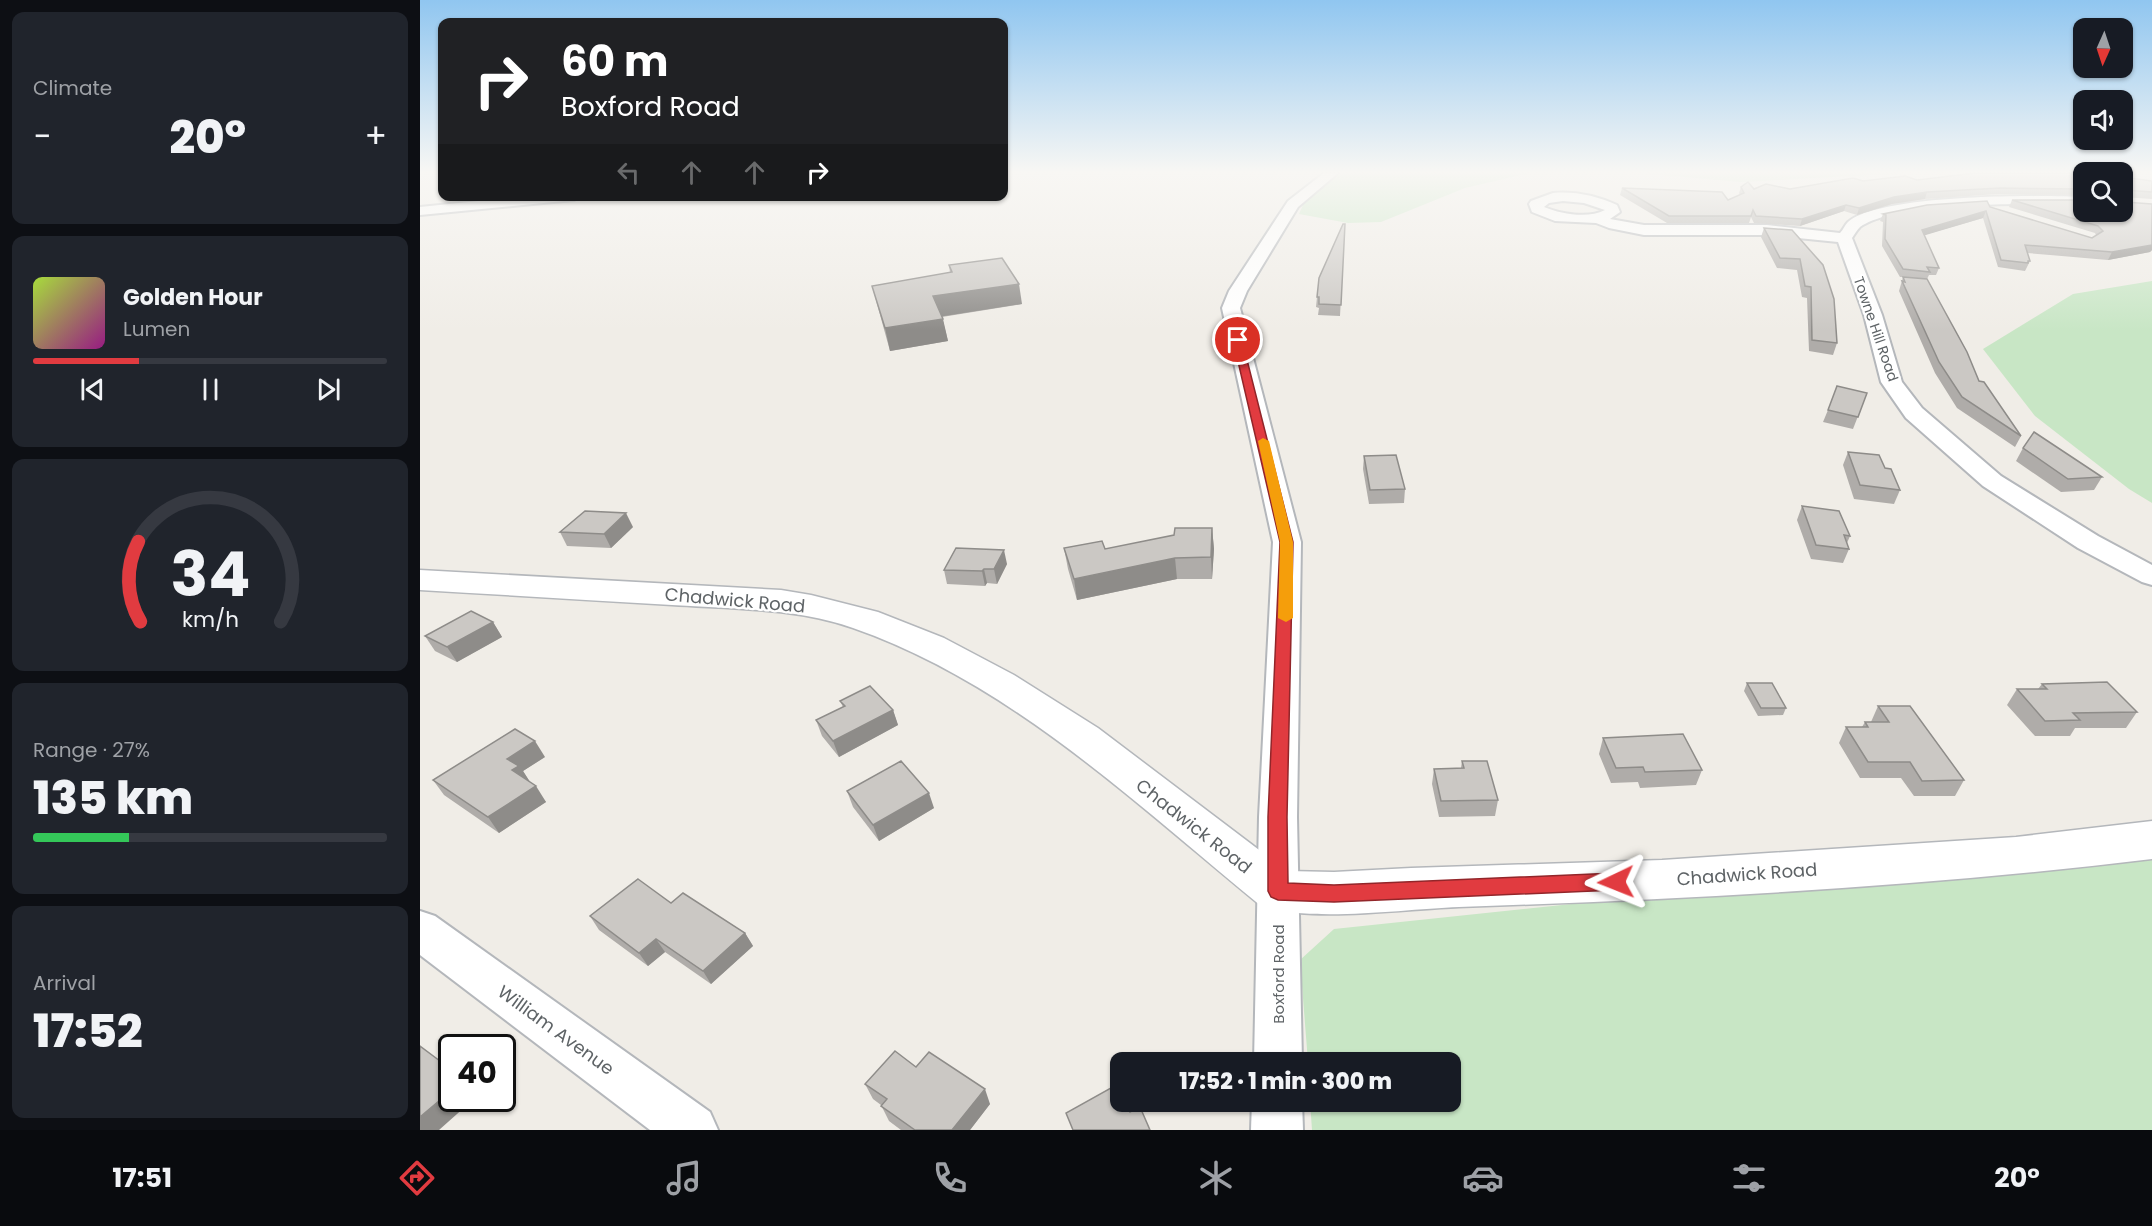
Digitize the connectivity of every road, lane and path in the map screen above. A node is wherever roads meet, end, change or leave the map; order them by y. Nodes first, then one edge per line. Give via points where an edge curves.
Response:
1 (1279, 226) edge
2 (1619, 226) edge
3 (1853, 226) edge
4 (1844, 238) junction
5 (2152, 576) edge
6 (420, 580) edge
7 (2152, 840) edge
8 (1278, 891) junction
9 (420, 930) edge
10 (1278, 1052) edge
11 (1277, 1112) edge
12 (692, 1130) edge
13 (1277, 1130) edge

1 - 8 street, Boxford Road via 1231,308 1287,542
2 - 4 street via 1644,230 1767,230
3 - 4 street
4 - 5 street, Towne Hill Road via 1873,315 1892,382 1914,413 1992,481 2088,542
6 - 8 street, Chadwick Road via 781,601 865,620 931,647 1029,703 1083,739
7 - 8 street, Chadwick Road via 2016,856 1662,880 1334,893
8 - 10 street, Boxford Road
9 - 12 street, William Avenue
11 - 13 street

